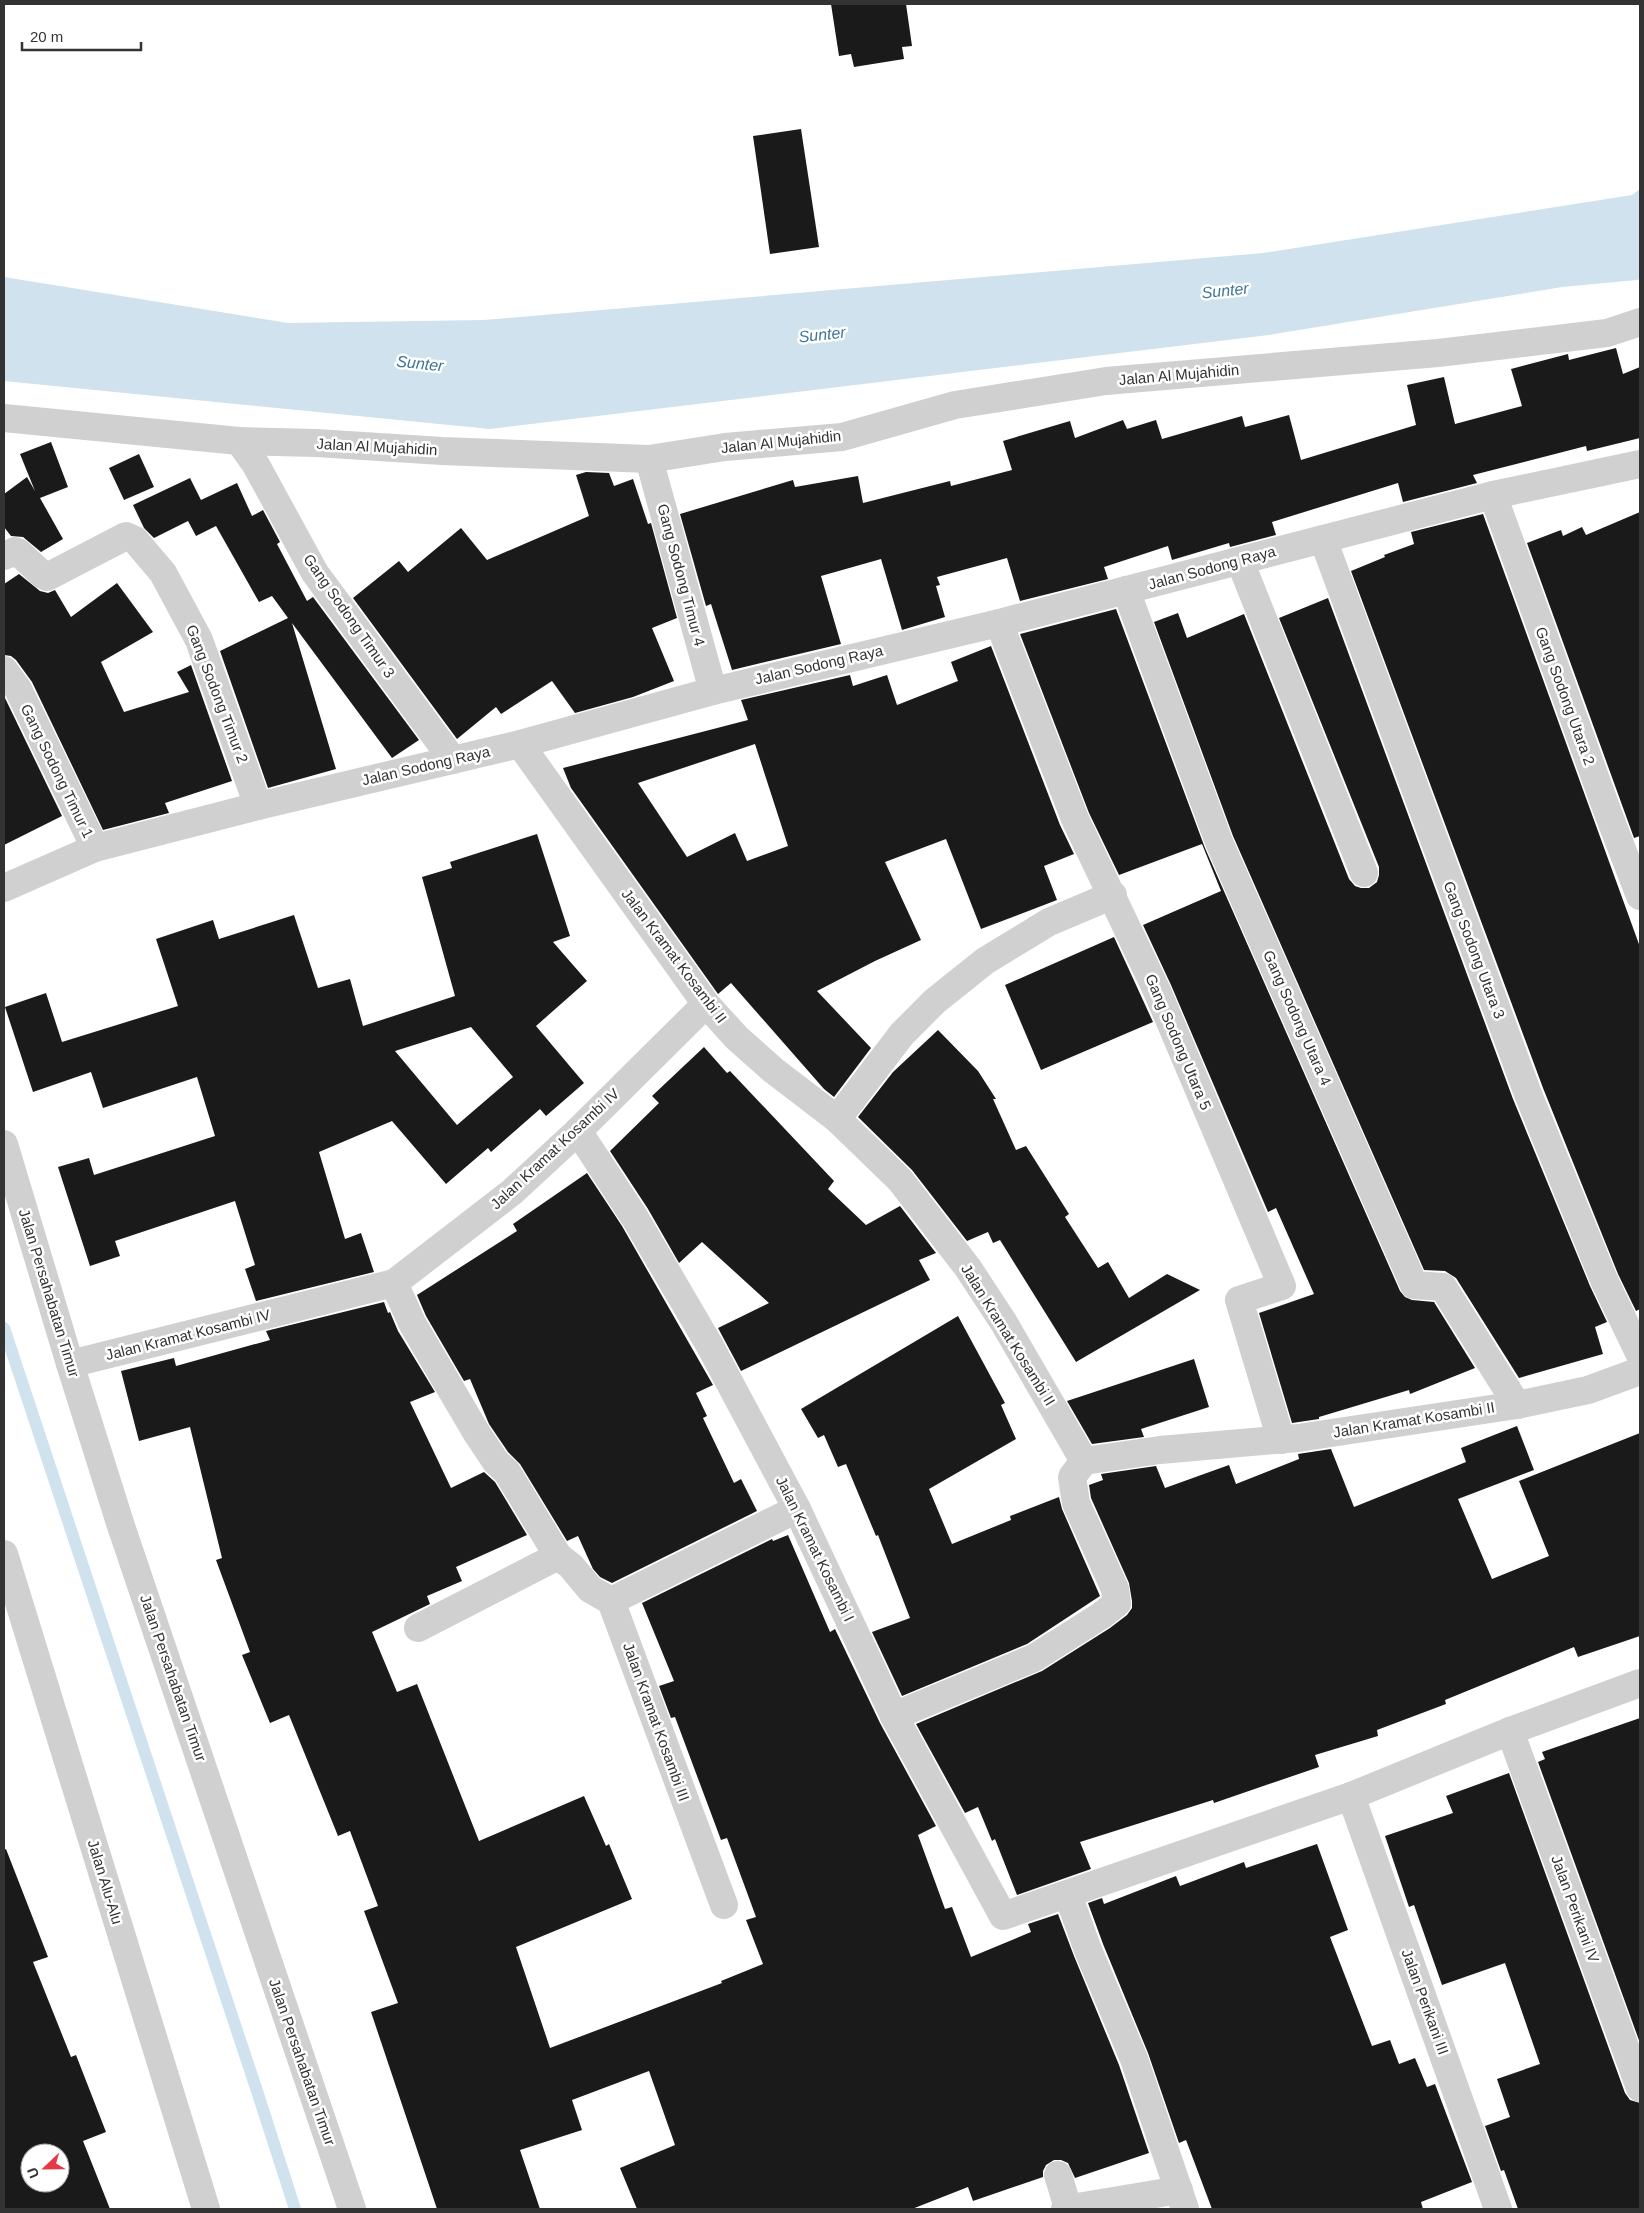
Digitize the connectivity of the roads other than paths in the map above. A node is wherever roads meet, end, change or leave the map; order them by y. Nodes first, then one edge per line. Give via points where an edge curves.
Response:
1 (1640, 322) edge
2 (4, 418) edge
3 (239, 441) junction
4 (649, 458) junction
5 (1640, 464) edge
6 (1493, 495) junction
7 (1323, 539) junction
8 (4, 556) edge
9 (1240, 560) junction
10 (1126, 590) junction
11 (999, 623) junction
12 (4, 670) edge
13 (713, 691) junction
14 (520, 744) junction
15 (453, 760) junction
16 (258, 806) junction
17 (95, 848) junction
18 (1364, 872) dead end
19 (4, 888) edge
20 (1113, 895) junction
21 (1640, 896) edge
22 (706, 1004) junction
23 (837, 1119) junction
24 (578, 1131) junction
25 (4, 1144) edge
26 (394, 1283) junction
27 (1640, 1355) edge
28 (70, 1364) junction
29 (1640, 1371) edge
30 (1517, 1405) junction
31 (1281, 1440) junction
32 (1084, 1461) junction
33 (797, 1509) junction
34 (4, 1554) edge
35 (558, 1556) junction
36 (611, 1601) junction
37 (418, 1628) dead end
38 (1640, 1683) edge
39 (894, 1716) junction
40 (1510, 1731) junction
41 (1351, 1796) junction
42 (1068, 1895) junction
43 (724, 1905) dead end
44 (1640, 2088) edge
45 (1058, 2175) dead end
46 (1182, 2200) edge
47 (206, 2209) edge
48 (352, 2209) edge
49 (1066, 2209) edge
50 (1498, 2209) edge

1 - 4 street, Jalan Al Mujahidin via 1607,333 1438,353 1106,380 955,405 842,437 725,447
2 - 3 street, Jalan Al Mujahidin
3 - 4 street, Jalan Al Mujahidin
3 - 15 street, Gang Sodong Timur 3 via 256,465 315,573
4 - 13 street, Gang Sodong Timur 4
5 - 6 street, Jalan Sodong Raya
6 - 7 street, Jalan Sodong Raya
6 - 21 street, Gang Sodong Utara 2
7 - 9 street, Jalan Sodong Raya
7 - 27 street, Gang Sodong Utara 3 via 1528,1094 1604,1280
8 - 16 street, Gang Sodong Timur 2 via 18,552 47,577 126,536 135,540 163,572 199,640
9 - 10 street, Jalan Sodong Raya
9 - 18 street
10 - 11 street, Jalan Sodong Raya
10 - 30 street, Gang Sodong Utara 4 via 1220,842 1414,1285 1443,1287
11 - 13 street, Jalan Sodong Raya
11 - 20 street, Gang Sodong Utara 5 via 1075,819
12 - 17 street, Gang Sodong Timur 1 via 18,689
13 - 14 street, Jalan Sodong Raya
14 - 15 street, Jalan Sodong Raya
14 - 22 street, Jalan Kramat Kosambi II
15 - 16 street, Jalan Sodong Raya
16 - 17 street, Jalan Sodong Raya
17 - 19 street, Jalan Sodong Raya
20 - 23 street via 1049,922 985,960 935,1000 902,1034
20 - 31 street, Gang Sodong Utara 5 via 1158,991 1282,1286 1239,1300
22 - 23 street, Jalan Kramat Kosambi II via 758,1057
22 - 24 street, Jalan Kramat Kosambi IV
23 - 32 street, Jalan Kramat Kosambi II via 900,1180 968,1268 1004,1323
24 - 26 street, Jalan Kramat Kosambi IV via 512,1192
24 - 33 street, Jalan Kramat Kosambi I via 635,1218 710,1346
25 - 28 street, Jalan Persahabatan Timur
26 - 28 street, Jalan Kramat Kosambi IV
26 - 35 street via 412,1324 476,1432 496,1462 507,1472
28 - 48 street, Jalan Persahabatan Timur via 120,1523
29 - 30 street, Jalan Kramat Kosambi II via 1588,1390
30 - 31 street, Jalan Kramat Kosambi II
31 - 32 street, Jalan Kramat Kosambi II via 1160,1450
32 - 39 street via 1072,1477 1072,1488 1115,1589 1117,1603 1034,1658
33 - 36 street
33 - 39 street, Jalan Kramat Kosambi I
34 - 47 street, Jalan Alu-Alu
35 - 36 street via 590,1588
35 - 37 street
36 - 43 street, Jalan Kramat Kosambi III
38 - 40 street
39 - 42 street, Jalan Kramat Kosambi I via 1003,1916
40 - 41 street
40 - 44 street, Jalan Perikani IV
41 - 42 street
41 - 50 street, Jalan Perikani III
42 - 46 street via 1134,2059
45 - 49 street
46 - 49 street

